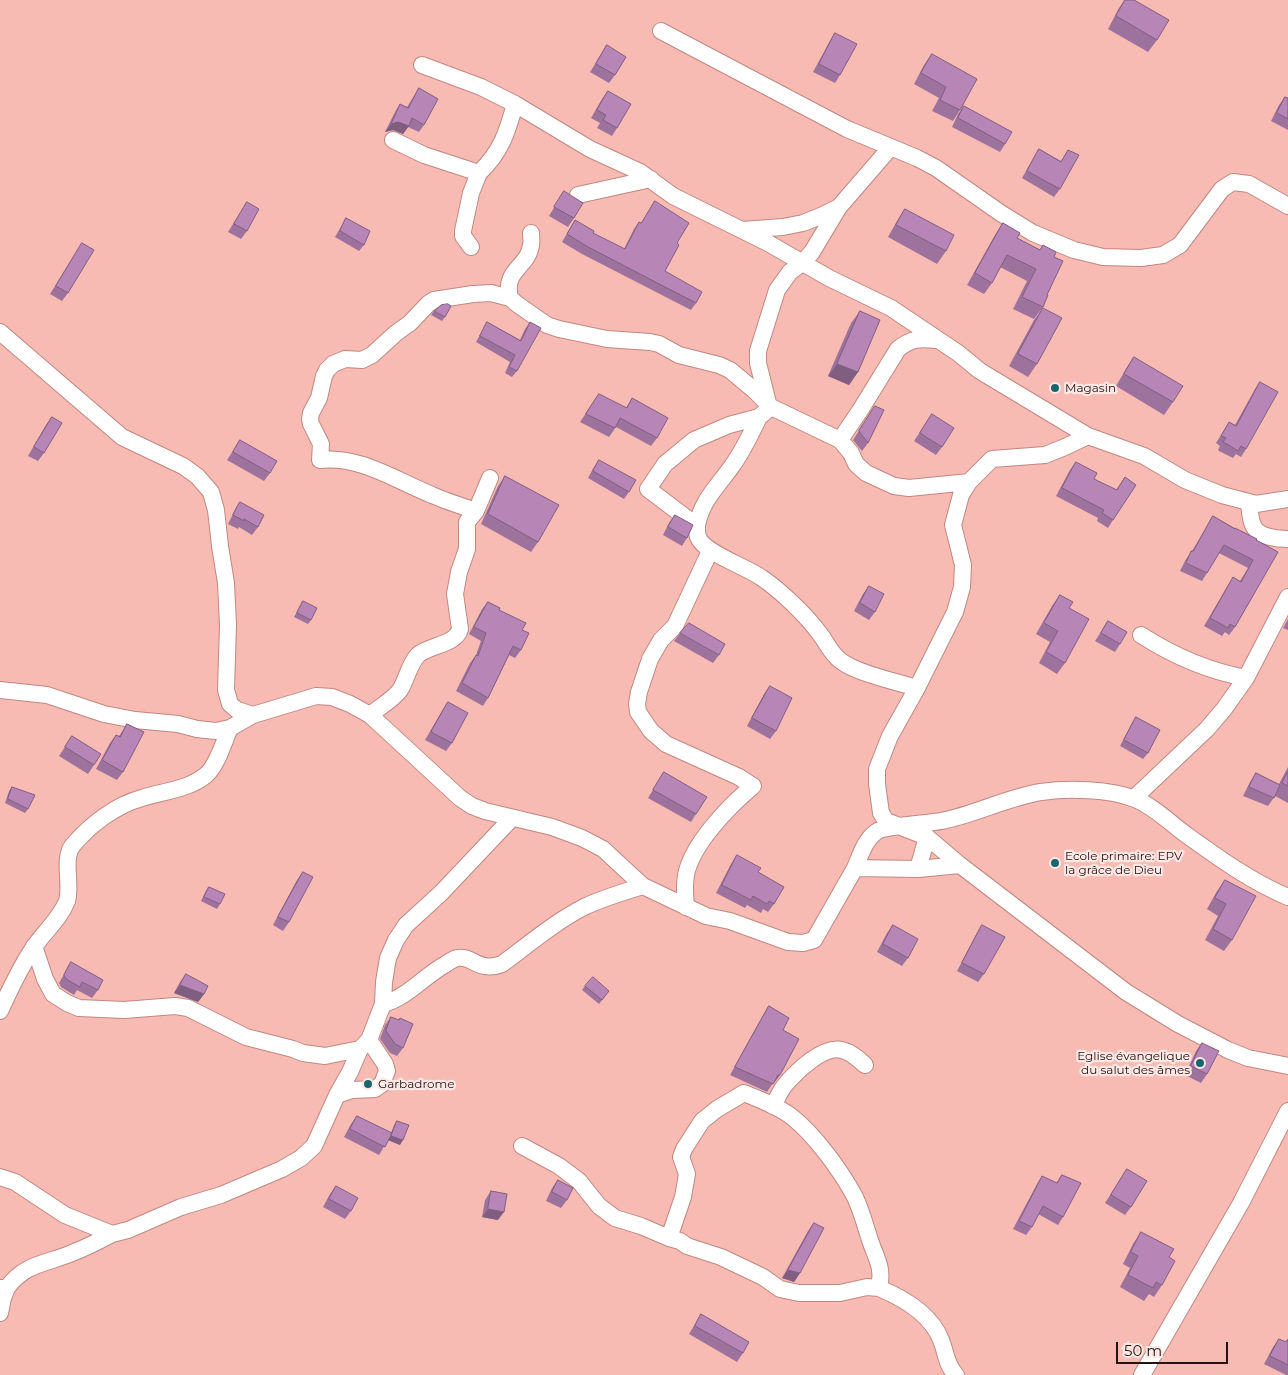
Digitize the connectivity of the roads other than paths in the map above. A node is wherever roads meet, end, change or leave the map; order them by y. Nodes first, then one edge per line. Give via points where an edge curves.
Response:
1 (661, 31) dead end
2 (422, 65) dead end
3 (515, 104) junction
4 (393, 140) dead end
5 (890, 148) junction
6 (479, 173) junction
7 (651, 179) junction
8 (578, 195) dead end
9 (1288, 206) edge
10 (839, 207) junction
11 (742, 230) junction
12 (531, 233) dead end
13 (471, 247) dead end
14 (802, 264) junction
15 (510, 298) junction
16 (0, 332) edge
17 (940, 340) junction
18 (766, 410) junction
19 (1088, 436) junction
20 (840, 440) junction
21 (490, 478) dead end
22 (968, 482) junction
23 (1288, 499) edge
24 (1249, 503) junction
25 (476, 510) junction
26 (697, 526) junction
27 (1288, 539) edge
28 (710, 551) junction
29 (1288, 597) edge
30 (1140, 636) dead end
31 (1246, 678) junction
32 (917, 688) junction
33 (0, 690) edge
34 (370, 715) junction
35 (253, 716) junction
36 (230, 728) junction
37 (1134, 798) junction
38 (512, 818) junction
39 (903, 827) junction
40 (927, 837) junction
41 (960, 865) junction
42 (856, 868) junction
43 (918, 869) junction
44 (643, 886) junction
45 (1288, 897) edge
46 (686, 907) junction
47 (34, 946) junction
48 (383, 1004) junction
49 (0, 1011) edge
50 (364, 1045) junction
51 (865, 1065) dead end
52 (1288, 1066) edge
53 (336, 1095) junction
54 (774, 1106) junction
55 (1288, 1111) edge
56 (522, 1146) dead end
57 (0, 1177) edge
58 (112, 1234) junction
59 (669, 1238) junction
60 (4, 1288) edge
61 (879, 1288) junction
62 (0, 1313) edge
63 (956, 1375) edge
64 (1142, 1375) edge

1 - 5 street via 847,129
2 - 3 street via 482,87
3 - 6 street via 496,155
3 - 7 street via 590,149
4 - 6 street via 424,155
5 - 9 street via 936,168 1033,232 1074,250 1103,257 1163,255 1180,245 1222,189 1233,182 1249,184
5 - 10 street
6 - 13 street via 463,231
7 - 8 street
7 - 11 street via 673,196
10 - 11 street via 803,223
10 - 14 street
11 - 14 street
12 - 15 street via 528,254 510,277
14 - 17 street via 891,308
14 - 18 street via 790,272 777,290 758,351
15 - 18 street via 547,325 559,329 607,339 659,344 679,355 719,365 754,390
15 - 25 street via 483,293 434,300 372,354 362,360 345,359 327,370 320,398 310,419 321,444 320,460 340,459 360,464 432,496
16 - 35 street via 106,425 135,444 183,466 211,492 226,583 226,690 230,704
17 - 19 street via 980,371
17 - 20 street via 915,339 898,349
18 - 20 street
18 - 26 street via 740,455 706,500
18 - 26 street via 694,440 665,464 648,489
19 - 22 street via 1045,454 992,459
19 - 24 street via 1144,456 1204,488
20 - 22 street via 866,473 894,486 909,488
21 - 25 street
22 - 32 street via 953,525 963,565 962,587 952,619
23 - 24 street
24 - 27 street via 1257,532
25 - 34 street via 467,522 467,549 456,582 459,633 419,655 399,692
26 - 28 street via 698,537
28 - 32 street via 770,584 820,634 841,662
28 - 46 street via 675,626 661,640 650,659 637,704 638,712 666,744 753,786 719,819 692,857 684,891
29 - 31 street
30 - 31 street via 1212,670
31 - 37 street via 1207,729
32 - 39 street via 876,769 881,813 886,820
33 - 36 street via 47,695 104,714 135,720 216,731
34 - 35 street via 350,704 316,696
34 - 38 street via 460,798 485,811
35 - 36 street
36 - 47 street via 208,774 195,783 140,798 117,809 98,821 71,847 67,900
37 - 39 street via 1107,792 1041,792 956,818
37 - 45 street via 1262,886
38 - 44 street via 582,838 603,849
38 - 48 street via 406,925 388,958
39 - 40 street
39 - 42 street via 876,831 868,840
40 - 41 street
40 - 43 street
41 - 43 street
41 - 52 street via 1126,992 1178,1024 1248,1058
42 - 43 street
42 - 46 street via 814,940 803,943 788,942
44 - 46 street
44 - 48 street via 596,901 576,912 502,964 486,968 456,958 395,1001
47 - 49 street
47 - 50 street via 53,994 79,1008 188,1008 246,1037 325,1056
48 - 50 street
50 - 53 street
50 - 53 street via 385,1064 387,1071 382,1084 375,1089 352,1090
51 - 54 street via 842,1050 832,1049 820,1054 784,1086
53 - 58 street via 314,1146 302,1158 221,1195
54 - 59 street via 744,1093 717,1109 699,1126 681,1157 687,1174
54 - 61 street via 791,1116 824,1151 855,1197 878,1259 881,1272
55 - 64 street via 1241,1203
56 - 59 street via 579,1181 599,1206 615,1218
57 - 58 street via 14,1182 65,1215
58 - 60 street via 16,1276
59 - 61 street via 722,1257 780,1289 799,1293 840,1293 867,1287
60 - 62 street
61 - 63 street via 923,1314 940,1338 951,1370

